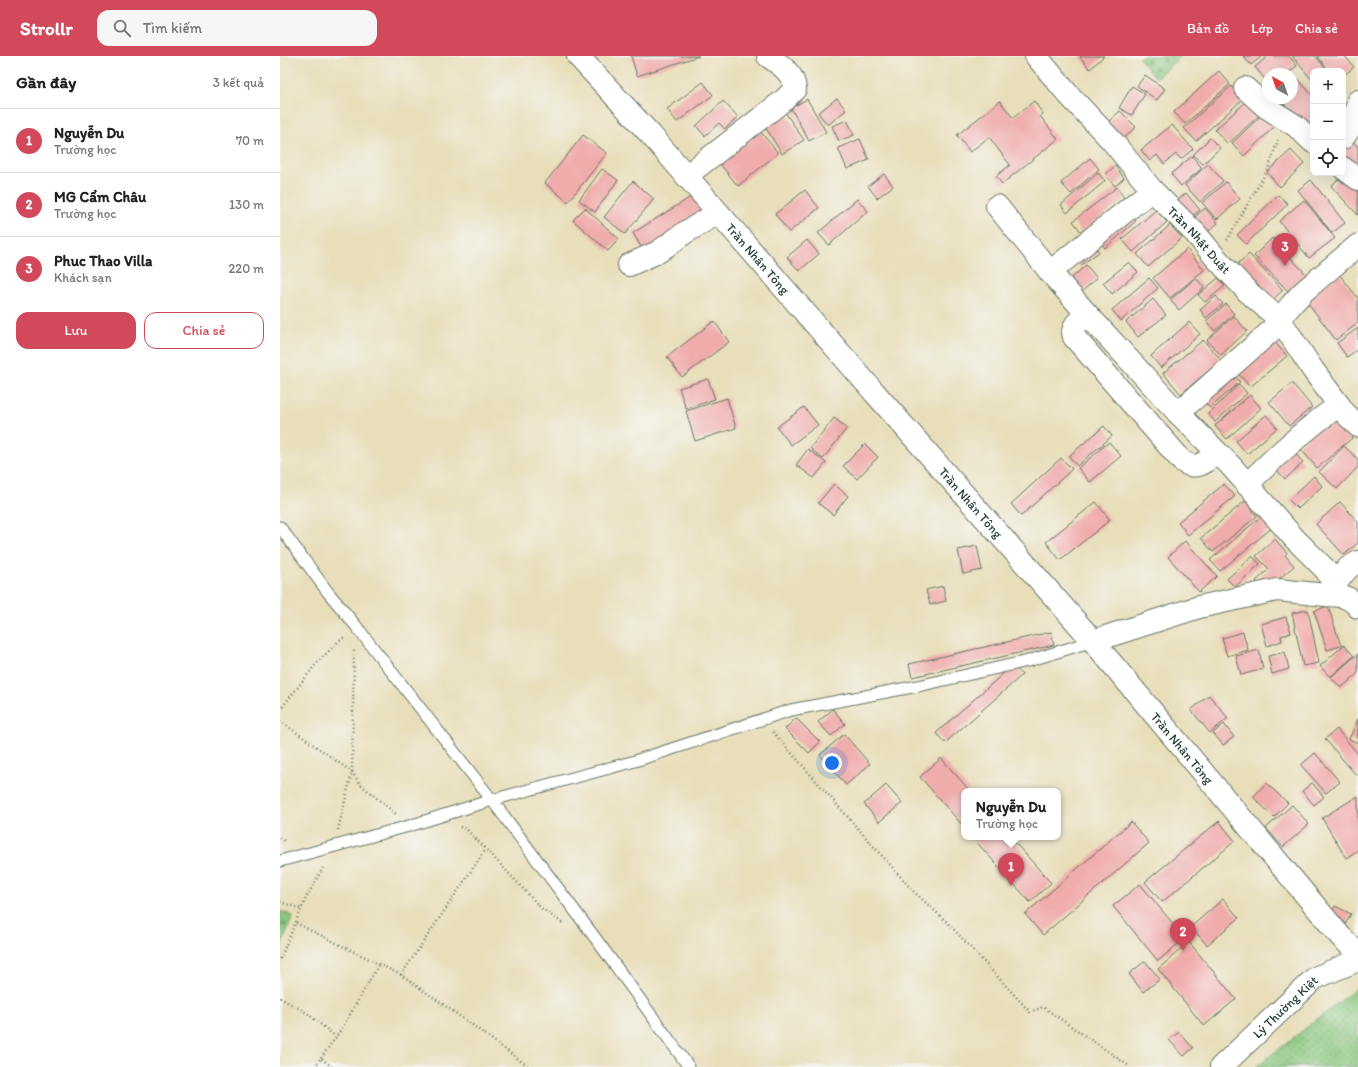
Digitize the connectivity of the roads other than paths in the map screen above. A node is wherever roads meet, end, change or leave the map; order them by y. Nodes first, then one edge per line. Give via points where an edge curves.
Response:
1 (578, 56) edge
2 (768, 56) edge
3 (1036, 56) edge
4 (1245, 88) dead end
5 (1358, 101) edge
6 (1351, 130) edge
7 (1311, 140) edge
8 (1346, 170) edge
9 (686, 176) junction
10 (1358, 179) edge
11 (1152, 190) junction
12 (997, 206) dead end
13 (718, 213) junction
14 (1358, 246) edge
15 (629, 265) dead end
16 (1050, 272) junction
17 (1087, 314) junction
18 (1280, 320) junction
19 (1339, 405) junction
20 (1178, 413) junction
21 (1358, 426) edge
22 (1217, 453) junction
23 (1247, 485) junction
24 (280, 527) edge
25 (1358, 562) edge
26 (1326, 595) junction
27 (1358, 608) edge
28 (1093, 641) junction
29 (492, 800) junction
30 (280, 861) edge
31 (1358, 954) edge
32 (1358, 960) edge
33 (690, 1067) edge
34 (1222, 1067) edge

1 - 9 street, Trần Nhân Tông
2 - 9 street via 790,74 795,88 784,100
3 - 11 street, Trần Nhật Duật
4 - 7 street
5 - 6 street
8 - 10 street
9 - 13 street, Trần Nhân Tông
11 - 16 street
11 - 18 street, Trần Nhật Duật via 1248,292
12 - 16 street
13 - 15 street via 658,252
13 - 28 street, Trần Nhân Tông
14 - 18 street via 1303,292
16 - 17 street
17 - 20 street
17 - 22 street via 1074,328 1074,337 1182,461 1189,466 1203,464
18 - 19 street, Trần Nhật Duật
18 - 20 street
19 - 21 street, Trần Nhật Duật
19 - 23 street via 1321,418
20 - 22 street
22 - 23 street
23 - 26 street via 1326,570 1334,585
24 - 29 lane via 327,591
25 - 26 street via 1348,568
26 - 27 street via 1343,596
26 - 28 street via 1277,590 1199,607
28 - 29 lane via 1028,661 918,686 791,710 635,761
28 - 31 street, Trần Nhân Tông via 1340,937
29 - 30 lane via 409,826
29 - 33 lane
32 - 34 street, Lý Thường Kiệt via 1315,978

